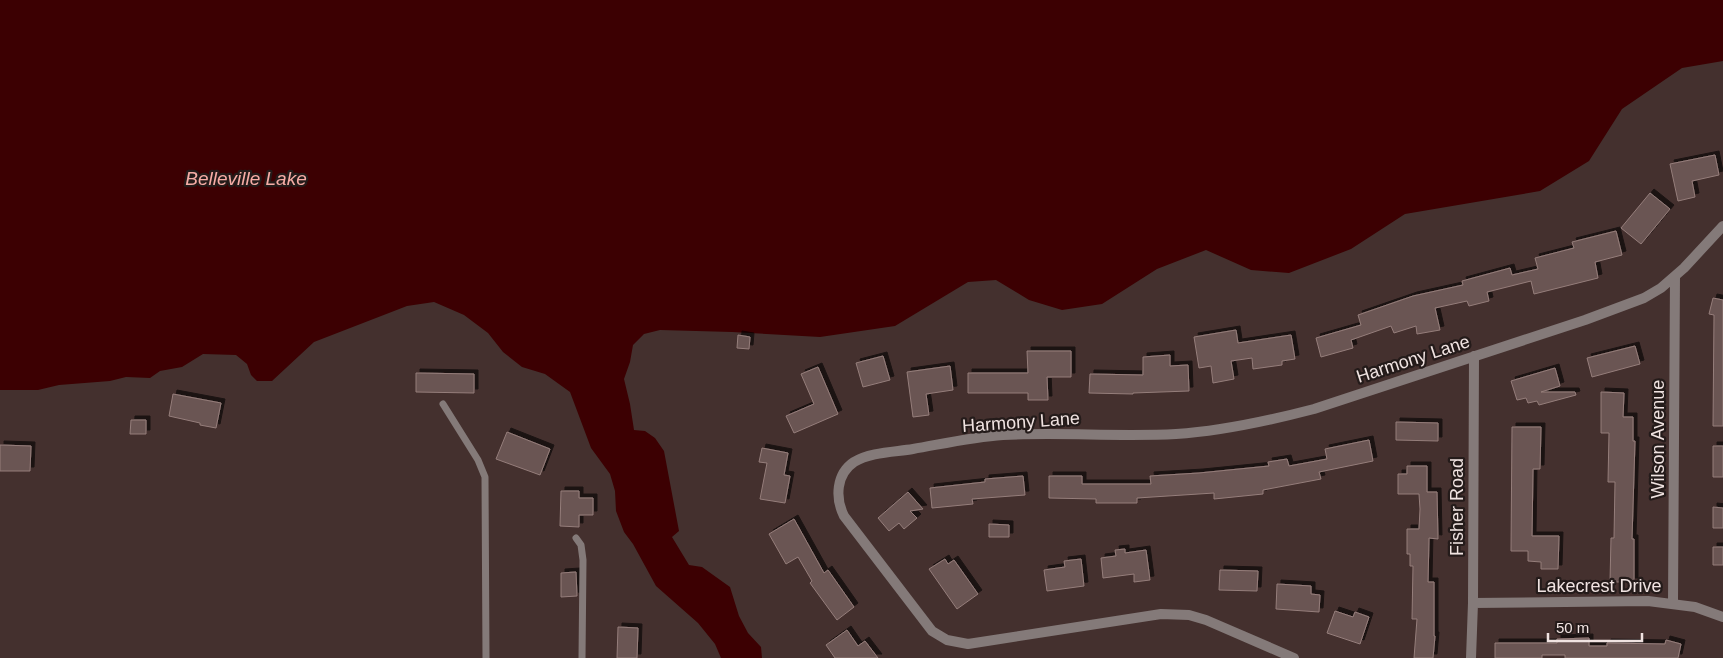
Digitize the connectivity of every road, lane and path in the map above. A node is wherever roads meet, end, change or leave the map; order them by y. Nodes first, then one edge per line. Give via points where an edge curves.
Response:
1 (1723, 226) edge
2 (1675, 276) junction
3 (1474, 356) junction
4 (443, 404) dead end
5 (576, 538) dead end
6 (1473, 603) junction
7 (1674, 603) junction
8 (1723, 617) edge
9 (486, 658) edge
10 (582, 658) edge
11 (1294, 658) edge
12 (1471, 658) edge

1 - 2 street, Harmony Lane
2 - 3 street, Harmony Lane via 1644,298
2 - 7 street, Wilson Avenue
3 - 6 street, Fisher Road
3 - 11 street, Harmony Lane via 1314,409 1231,428 1175,434 991,437 866,457 849,467 839,483 839,502 844,516 932,630 947,640 968,644 1175,613 1206,620
4 - 9 lane via 485,477
5 - 10 lane via 581,544 583,560
6 - 7 street, Lakecrest Drive
6 - 12 street, Fisher Road
7 - 8 street, Lakecrest Drive

